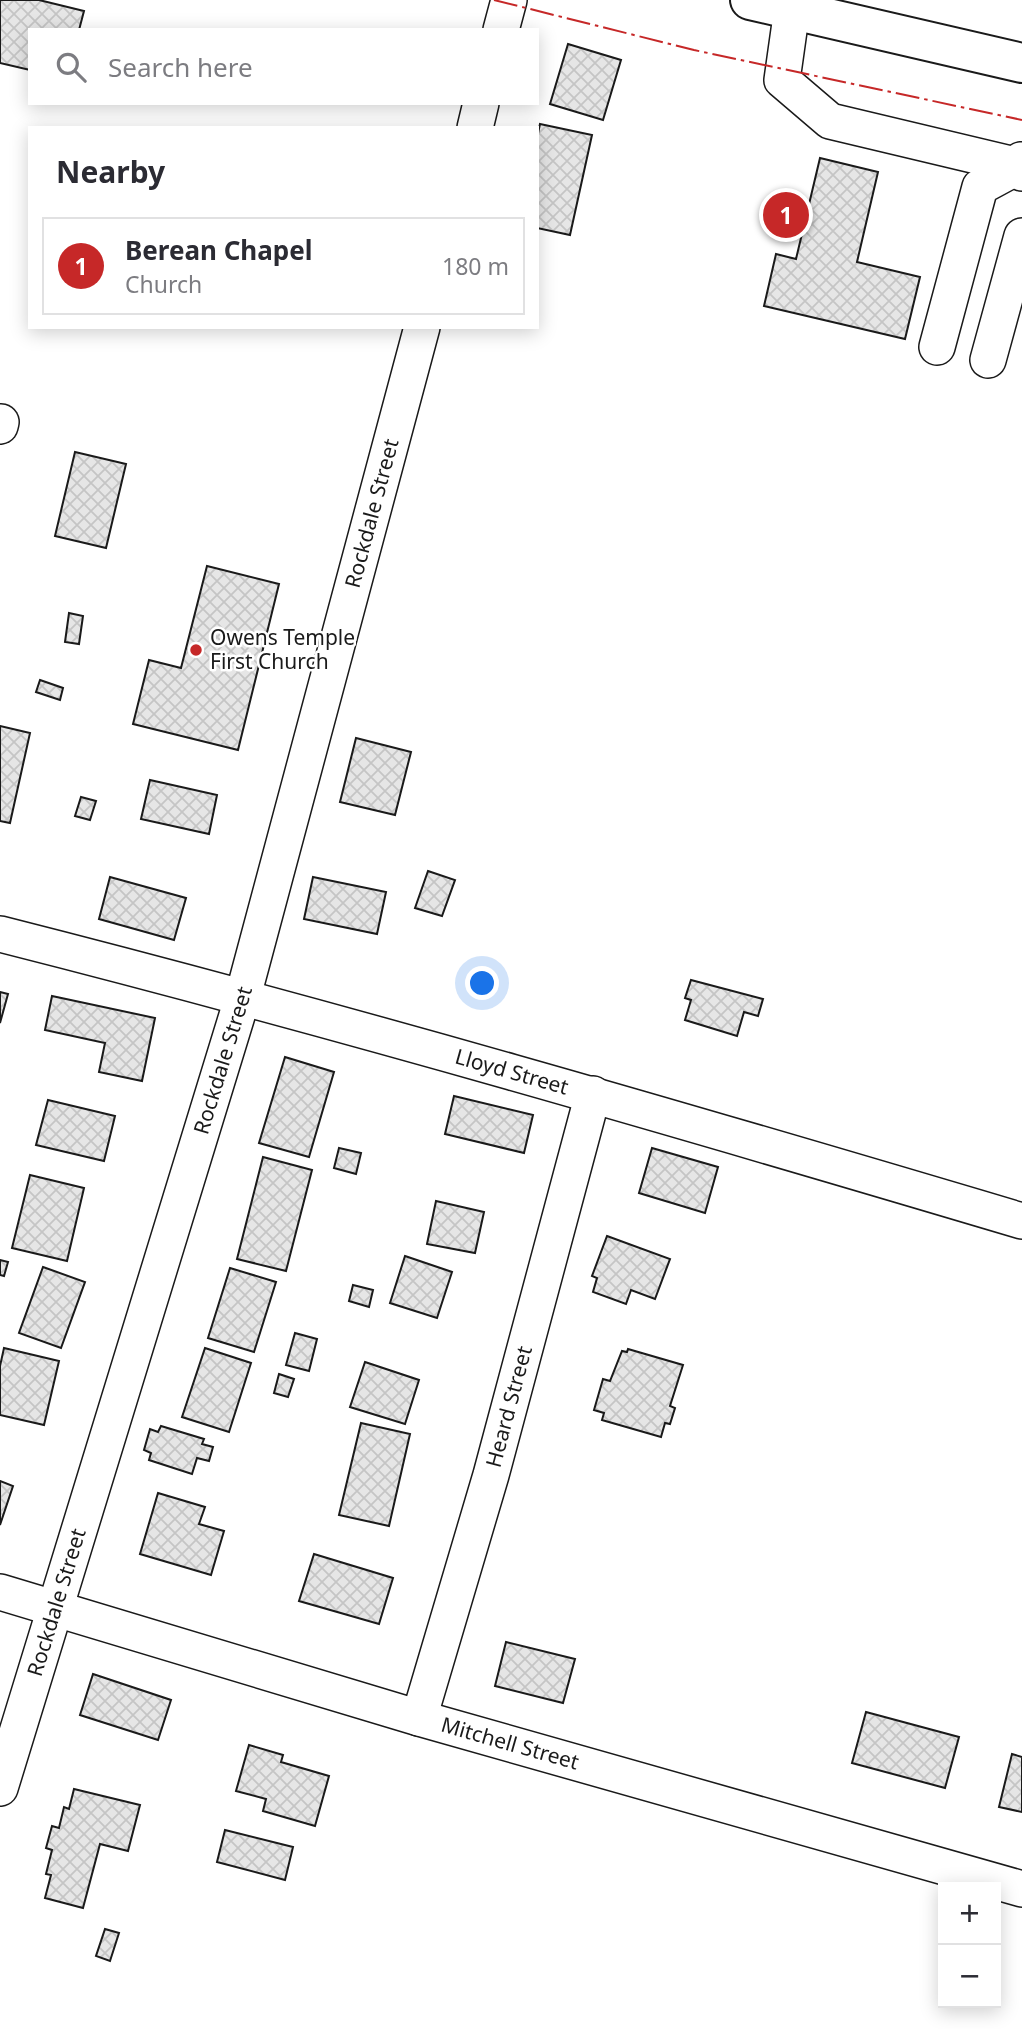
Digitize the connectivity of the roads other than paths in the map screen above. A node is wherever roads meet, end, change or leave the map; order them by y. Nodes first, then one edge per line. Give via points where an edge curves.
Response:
1 (509, 0) edge
2 (776, 4) edge
3 (502, 28) edge
4 (1022, 63) edge
5 (481, 105) edge
6 (475, 126) edge
7 (1021, 165) edge
8 (1022, 236) edge
9 (421, 329) edge
10 (937, 347) dead end
11 (988, 360) dead end
12 (0, 934) edge
13 (243, 996) junction
14 (593, 1094) junction
15 (1022, 1221) edge
16 (0, 1592) edge
17 (55, 1607) junction
18 (419, 1718) junction
19 (0, 1788) edge
20 (1022, 1889) edge

1 - 3 street
2 - 4 main road
2 - 7 street via 782,80 830,121
5 - 6 street
7 - 10 street via 980,187
8 - 11 street
9 - 13 street, Rockdale Street
12 - 13 street, Lloyd Street
13 - 14 street, Lloyd Street
13 - 17 street, Rockdale Street
14 - 15 street, Lloyd Street
14 - 18 street, Heard Street via 491,1475
16 - 17 street, Mitchell Street
17 - 18 street, Mitchell Street
17 - 19 street, Rockdale Street
18 - 20 street, Mitchell Street

